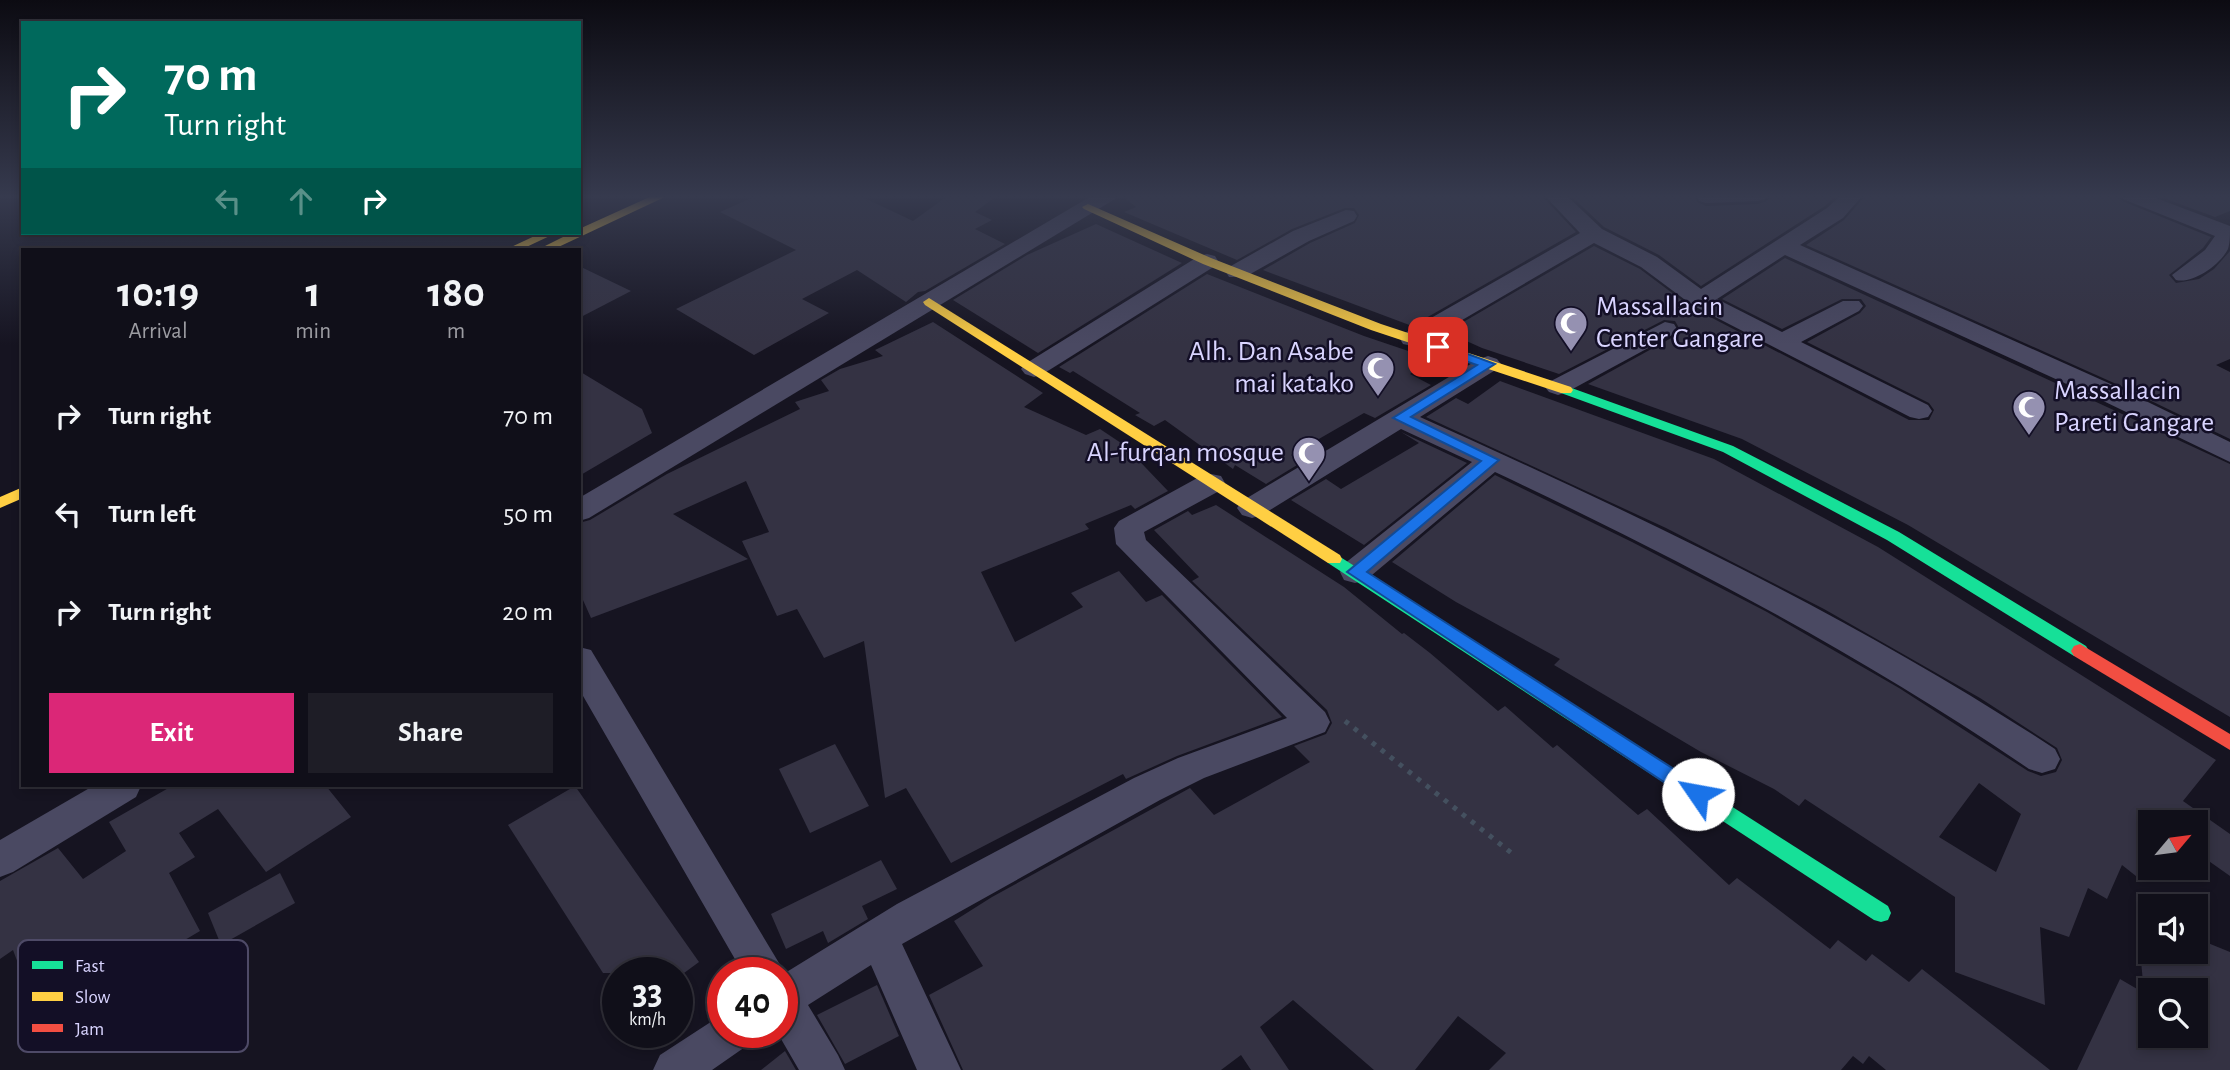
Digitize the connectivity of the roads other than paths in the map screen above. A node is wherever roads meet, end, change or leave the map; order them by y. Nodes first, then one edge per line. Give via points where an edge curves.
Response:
1 (1024, 245) edge
2 (1179, 245) edge
3 (1285, 245) edge
4 (1575, 245) edge
5 (1615, 245) edge
6 (2221, 245) edge
7 (1784, 246) joint
8 (1208, 261) junction
9 (1237, 272) junction
10 (2184, 275) dead end
11 (1699, 300) junction
12 (929, 302) junction
13 (1851, 306) dead end
14 (1665, 329) dead end
15 (1412, 339) junction
16 (1782, 342) junction
17 (1488, 364) junction
18 (1034, 369) junction
19 (1558, 387) junction
20 (1919, 411) dead end
21 (1400, 418) junction
22 (2230, 453) edge
23 (1492, 460) junction
24 (1211, 483) junction
25 (21, 493) edge
26 (0, 503) edge
27 (1252, 508) junction
28 (581, 510) edge
29 (1355, 572) junction
30 (581, 662) edge
31 (2230, 743) edge
32 (2042, 759) dead end
33 (120, 787) edge
34 (0, 860) edge
35 (1881, 913) dead end
36 (879, 938) junction
37 (756, 957) edge
38 (798, 990) edge
39 (798, 1027) edge
40 (707, 1048) edge
41 (675, 1070) edge
42 (823, 1070) edge
43 (939, 1070) edge

1 - 12 street
2 - 8 main road
3 - 9 street
4 - 15 street
5 - 11 street via 1648,262
6 - 10 street
7 - 11 street
7 - 22 street via 1950,319
8 - 9 main road
8 - 18 street
9 - 15 main road
11 - 16 street
12 - 18 main road
12 - 28 street
13 - 16 street
14 - 19 street
15 - 17 main road
16 - 20 street
17 - 19 main road
17 - 21 street
18 - 24 main road
19 - 31 main road via 1728,449 1882,530
21 - 23 street
21 - 27 street
23 - 29 street
23 - 32 street via 1610,514 1847,637 1972,710
24 - 27 main road
24 - 36 street via 1129,528 1131,544 1312,722 1147,789
25 - 26 main road
27 - 29 main road
29 - 35 main road
30 - 37 street
33 - 34 street
36 - 38 street
36 - 43 street
39 - 42 street
40 - 41 street

